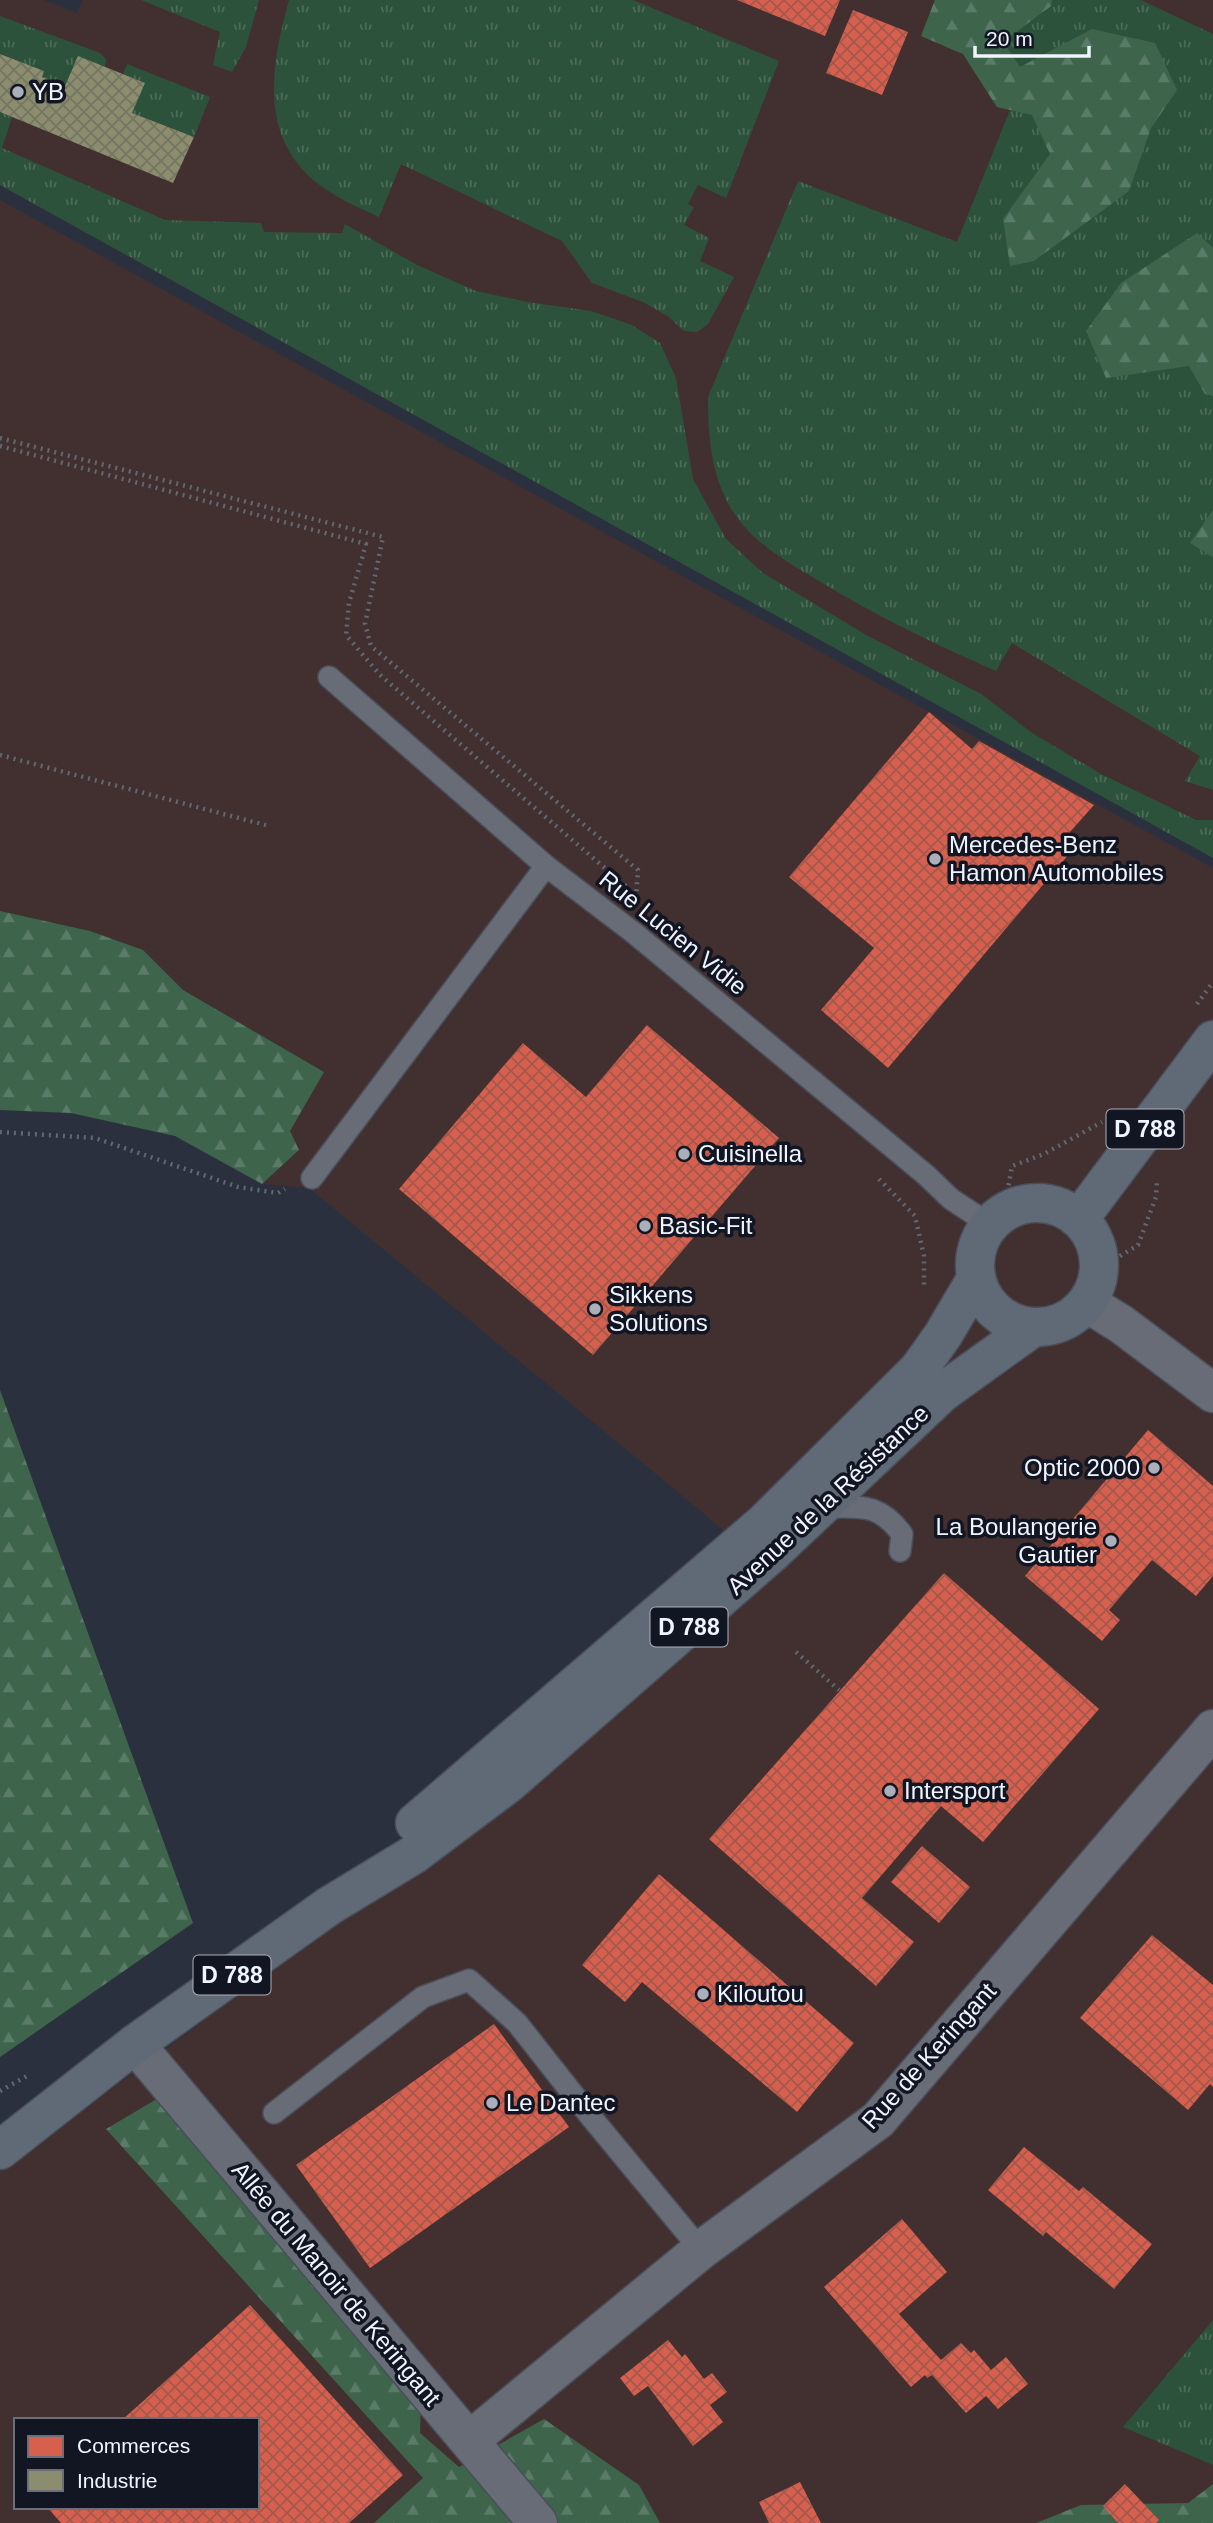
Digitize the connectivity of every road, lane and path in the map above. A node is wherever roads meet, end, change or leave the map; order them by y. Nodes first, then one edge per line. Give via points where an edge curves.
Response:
1 (0, 438) edge
2 (0, 446) edge
3 (329, 677) dead end
4 (0, 755) edge
5 (269, 826) dead end
6 (546, 866) junction
7 (634, 933) junction
8 (1213, 1040) edge
9 (1112, 1116) dead end
10 (0, 1132) edge
11 (869, 1170) dead end
12 (312, 1178) joint
13 (997, 1218) junction
14 (1079, 1219) junction
15 (976, 1279) junction
16 (923, 1298) dead end
17 (1087, 1303) junction
18 (1032, 1328) junction
19 (1213, 1393) edge
20 (823, 1507) junction
21 (900, 1551) dead end
22 (796, 1651) dead end
23 (839, 1690) dead end
24 (1213, 1729) edge
25 (329, 1906) junction
26 (126, 2051) junction
27 (274, 2113) dead end
28 (0, 2127) edge
29 (0, 2150) edge
30 (701, 2250) junction
31 (468, 2441) junction
32 (538, 2523) edge

1 - 7 path via 383,537 365,624 371,646 638,870
2 - 7 path via 366,544 345,635 380,675 627,886
3 - 6 lane, Rue Lucien Vidie
4 - 5 path
6 - 7 lane, Rue Lucien Vidie
6 - 12 lane
7 - 13 lane, Rue Lucien Vidie via 951,1199
8 - 14 main road, D 788
9 - 13 path via 1044,1154 1012,1166
10 - 12 path via 94,1138 238,1187 278,1193
11 - 16 path via 915,1216 924,1256
13 - 14 main road via 1023,1203 1043,1203
13 - 15 main road via 979,1241
14 - 17 main road via 1098,1251 1096,1287
15 - 18 main road via 982,1297 996,1313
15 - 25 main road, Avenue de la Résistance / D 788 via 919,1369 764,1522 400,1836
17 - 18 main road via 1053,1326
17 - 19 street
18 - 20 main road, Avenue de la Résistance / D 788 via 943,1392
20 - 21 lane via 871,1508 902,1534
20 - 25 main road, Avenue de la Résistance / D 788 via 509,1783 413,1855
22 - 23 path
24 - 30 street, Rue de Keringant via 878,2120
25 - 26 main road, Avenue de la Résistance / D 788
26 - 28 main road, Avenue de la Résistance / D 788
26 - 29 main road, Avenue de la Résistance / D 788
26 - 31 street, Allée du Manoir de Keringant
27 - 30 lane via 423,1997 469,1980 517,2023
30 - 31 street, Rue de Keringant
31 - 32 street, Allée du Manoir de Keringant

